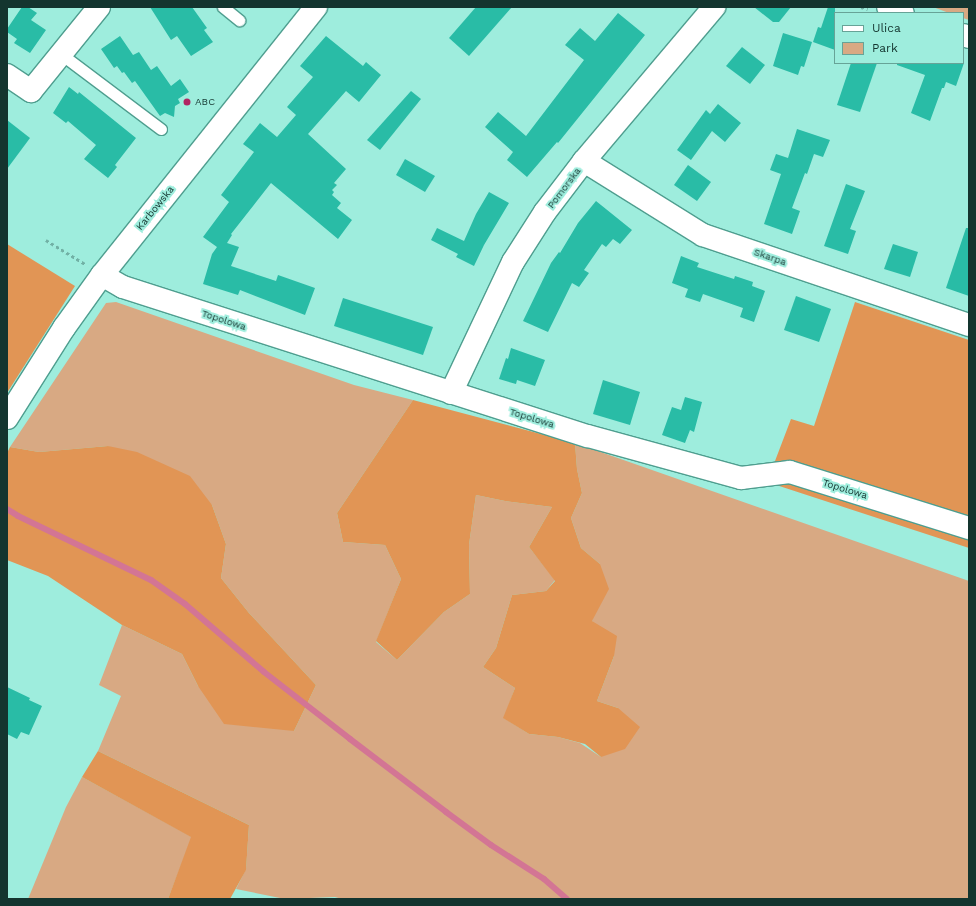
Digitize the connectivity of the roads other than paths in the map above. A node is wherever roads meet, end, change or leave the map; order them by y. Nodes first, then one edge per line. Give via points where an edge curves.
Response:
1 (99, 7) edge
2 (223, 7) edge
3 (316, 7) edge
4 (714, 7) edge
5 (888, 7) edge
6 (900, 12) edge
7 (239, 20) dead end
8 (61, 54) junction
9 (7, 75) edge
10 (161, 129) dead end
11 (584, 161) junction
12 (102, 275) junction
13 (969, 325) edge
14 (451, 393) junction
15 (7, 418) edge
16 (969, 528) edge

1 - 8 street
2 - 7 lane
3 - 12 street, Karbowska
4 - 11 street, Pomorska
5 - 6 street
8 - 9 street via 31,91
8 - 10 lane
11 - 13 street, Skarpa via 703,235
11 - 14 street, Pomorska via 545,212 513,262
12 - 14 street, Topolowa via 123,287
12 - 15 street, Karbowska via 64,328
14 - 16 street, Topolowa via 588,436 742,478 790,472

